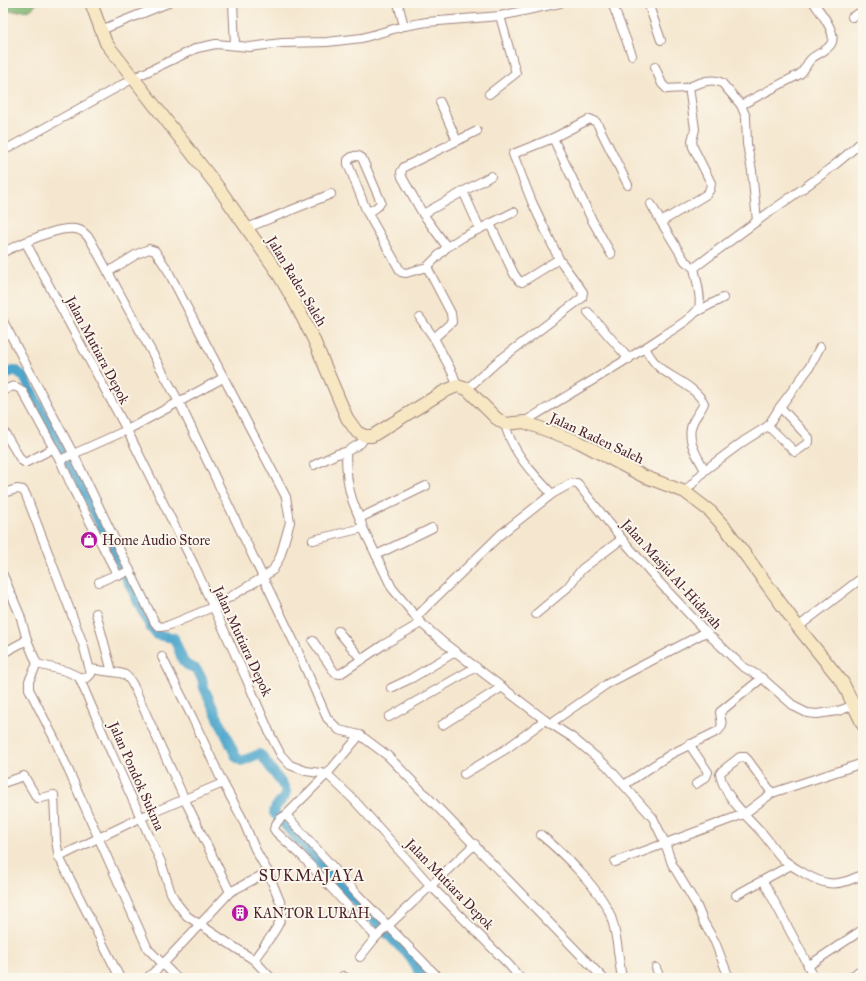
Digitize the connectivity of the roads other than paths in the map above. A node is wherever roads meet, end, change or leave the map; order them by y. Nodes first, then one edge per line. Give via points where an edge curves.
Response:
1 (91, 3) edge
2 (168, 3) edge
3 (233, 3) edge
4 (398, 3) edge
5 (560, 3) edge
6 (612, 3) edge
7 (648, 3) edge
8 (814, 3) edge
9 (863, 11) edge
10 (500, 16) junction
11 (852, 17) dead end
12 (404, 26) junction
13 (101, 30) junction
14 (661, 40) dead end
15 (235, 45) junction
16 (632, 55) dead end
17 (655, 67) dead end
18 (134, 78) junction
19 (689, 87) junction
20 (489, 94) dead end
21 (440, 102) dead end
22 (741, 105) junction
23 (477, 131) dead end
24 (553, 138) junction
25 (863, 140) edge
26 (457, 141) junction
27 (3, 151) edge
28 (492, 176) dead end
29 (628, 185) dead end
30 (463, 191) junction
31 (331, 194) dead end
32 (651, 204) dead end
33 (367, 212) junction
34 (514, 212) dead end
35 (423, 214) junction
36 (757, 221) junction
37 (661, 222) junction
38 (490, 224) junction
39 (247, 228) junction
40 (480, 229) junction
41 (26, 243) junction
42 (447, 247) junction
43 (3, 252) edge
44 (611, 254) dead end
45 (559, 259) junction
46 (427, 267) junction
47 (694, 268) junction
48 (108, 272) junction
49 (723, 298) dead end
50 (588, 312) dead end
51 (694, 314) junction
52 (420, 318) dead end
53 (3, 321) edge
54 (434, 338) junction
55 (820, 347) dead end
56 (644, 348) junction
57 (629, 358) junction
58 (223, 378) junction
59 (462, 387) junction
60 (3, 391) edge
61 (179, 402) junction
62 (780, 407) junction
63 (524, 422) junction
64 (505, 424) junction
65 (768, 426) junction
66 (3, 430) edge
67 (127, 430) junction
68 (365, 436) junction
69 (54, 448) junction
70 (346, 452) junction
71 (67, 457) junction
72 (314, 465) dead end
73 (705, 470) junction
74 (426, 486) dead end
75 (685, 492) junction
76 (3, 493) edge
77 (552, 494) junction
78 (360, 518) junction
79 (362, 528) junction
80 (432, 528) dead end
81 (622, 539) junction
82 (313, 540) dead end
83 (376, 555) junction
84 (129, 571) junction
85 (3, 575) edge
86 (118, 575) junction
87 (863, 577) edge
88 (262, 578) junction
89 (99, 582) dead end
90 (213, 607) junction
91 (96, 613) dead end
92 (536, 614) dead end
93 (418, 620) junction
94 (798, 627) junction
95 (338, 631) dead end
96 (706, 632) junction
97 (27, 640) junction
98 (313, 641) dead end
99 (455, 652) junction
100 (3, 653) edge
101 (162, 657) dead end
102 (362, 660) junction
103 (37, 664) junction
104 (476, 667) junction
105 (90, 669) junction
106 (112, 672) junction
107 (79, 676) junction
108 (762, 678) junction
109 (502, 687) junction
110 (391, 688) dead end
111 (858, 704) edge
112 (389, 717) dead end
113 (548, 722) junction
114 (442, 725) dead end
115 (863, 725) edge
116 (360, 735) junction
117 (689, 744) junction
118 (863, 763) edge
119 (328, 774) junction
120 (464, 774) dead end
121 (3, 783) edge
122 (223, 783) junction
123 (696, 784) dead end
124 (624, 785) junction
125 (772, 793) junction
126 (184, 798) junction
127 (744, 814) junction
128 (284, 816) junction
129 (142, 817) junction
130 (541, 835) dead end
131 (99, 837) junction
132 (665, 843) junction
133 (475, 844) junction
134 (59, 857) junction
135 (615, 862) dead end
136 (792, 865) junction
137 (268, 872) junction
138 (863, 874) edge
139 (431, 886) junction
140 (766, 886) dead end
141 (230, 892) junction
142 (736, 895) dead end
143 (200, 924) junction
144 (387, 926) junction
145 (859, 932) dead end
146 (378, 935) junction
147 (360, 956) dead end
148 (254, 960) junction
149 (163, 964) junction
150 (808, 966) junction
151 (656, 968) dead end
152 (863, 968) edge
153 (725, 977) edge
154 (120, 978) edge
155 (147, 978) edge
156 (177, 978) edge
157 (271, 978) edge
158 (342, 978) edge
159 (346, 978) edge
160 (439, 978) edge
161 (520, 978) edge
162 (603, 978) edge
163 (622, 978) edge
164 (660, 978) edge
165 (814, 978) edge
166 (850, 978) edge

1 - 13 street, Jalan Raden Saleh
2 - 13 street
3 - 15 street
4 - 12 street
5 - 10 street
6 - 16 street
7 - 14 street
8 - 22 street via 832,31 830,46 812,58 800,74
9 - 11 street
10 - 12 street via 449,19
10 - 20 street via 516,73
12 - 15 street via 362,38
13 - 18 street, Jalan Raden Saleh via 121,64
15 - 18 street via 216,44 197,48
17 - 19 street via 665,88
18 - 27 street
18 - 39 street, Jalan Raden Saleh
19 - 22 street via 697,83 719,81
19 - 37 street via 695,129 693,147 711,183 710,189 707,194
21 - 26 street
22 - 36 street via 746,117
23 - 26 street
24 - 29 street via 590,119 593,120 598,125
24 - 44 street
24 - 45 street via 513,155
25 - 36 street via 812,182
26 - 35 street via 404,167 401,172
28 - 30 street
30 - 35 street
30 - 40 street
31 - 39 street
32 - 37 street
33 - 33 street via 380,206 381,202 362,158 355,156 348,160 348,164
33 - 46 street via 401,272
34 - 38 street
35 - 42 street
36 - 47 street
37 - 47 street via 685,261
38 - 40 street
38 - 45 street via 514,274 520,281
39 - 68 street, Jalan Raden Saleh via 294,301 313,338 347,418 357,432
40 - 42 street
41 - 43 street
41 - 48 street via 57,231 74,229 83,232 90,239
41 - 67 street, Jalan Mutiara Depok
42 - 46 street
45 - 59 street via 581,289 582,298
46 - 54 street via 451,313 452,322
47 - 51 street via 699,293 699,307
48 - 58 street via 137,254 149,249 155,251 167,269
48 - 61 street
49 - 51 street
50 - 57 street
51 - 56 street
52 - 54 street
53 - 71 street
54 - 59 street
55 - 62 street via 809,368
56 - 57 street
56 - 73 street via 660,368 688,386 702,399 702,410 696,416 689,434 695,453
57 - 63 street
58 - 61 street
58 - 88 street via 286,497 288,506 290,522 280,557 273,570
59 - 64 street
59 - 68 street via 444,392 383,430 372,436
60 - 69 street via 11,386 18,387 23,392
61 - 67 street
61 - 88 street
62 - 65 street
62 - 65 street via 809,438 809,442 794,452
63 - 64 street, Jalan Raden Saleh
63 - 75 street, Jalan Raden Saleh via 578,442 644,476
64 - 77 street via 508,436 531,473
65 - 73 street
66 - 69 street via 24,462
67 - 71 street
67 - 90 street, Jalan Mutiara Depok
68 - 70 street via 361,444
69 - 71 street
70 - 72 street
70 - 78 street via 346,475
71 - 84 street
71 - 86 street via 74,491
73 - 75 street
74 - 78 street
75 - 94 street, Jalan Raden Saleh via 711,512 727,530
76 - 105 street via 17,489 23,490 26,495 83,644
77 - 81 street, Jalan Masjid Al-Hidayah via 577,483
77 - 93 street via 501,534
78 - 79 street
79 - 82 street
79 - 83 street
80 - 83 street
81 - 92 street via 582,569 567,588
81 - 96 street, Jalan Masjid Al-Hidayah
83 - 93 street via 392,588
84 - 86 street
84 - 90 street via 155,623 160,627
85 - 97 street via 20,615
86 - 89 street
87 - 94 street
88 - 90 street
88 - 116 street via 294,642 327,718 339,730
90 - 119 street, Jalan Mutiara Depok via 281,755 290,765 306,771
91 - 106 street
93 - 99 street
93 - 102 street
94 - 111 street, Jalan Raden Saleh
95 - 102 street
96 - 108 street, Jalan Masjid Al-Hidayah via 742,666
96 - 113 street via 606,684
97 - 100 street
97 - 103 street
98 - 102 street via 337,674 343,673
99 - 104 street
99 - 110 street
101 - 122 street
103 - 107 street
103 - 131 street via 29,681 29,688
104 - 109 street
104 - 112 street
105 - 106 street
105 - 107 street via 91,674 88,678
106 - 126 street via 123,673 133,685
107 - 129 street, Jalan Pondok Sukma
108 - 111 street, Jalan Masjid Al-Hidayah via 795,707 807,713 838,711
108 - 117 street via 720,712 722,726 718,731
109 - 113 street
109 - 114 street
111 - 115 street, Jalan Raden Saleh
113 - 120 street
113 - 124 street via 573,738 607,766
116 - 119 street
116 - 133 street via 388,756
117 - 123 street via 708,772 706,777
117 - 124 street
118 - 125 street
119 - 128 street
119 - 139 street, Jalan Mutiara Depok
121 - 134 street via 24,776 37,798 54,795
122 - 126 street
122 - 137 street
124 - 132 street via 653,818
125 - 127 street
125 - 127 street via 748,760 740,757 720,774 724,786
126 - 129 street
126 - 141 street
127 - 132 street
127 - 136 street
128 - 144 street
128 - 146 street via 276,824 276,832
129 - 131 street
129 - 143 street, Jalan Pondok Sukma via 162,862 171,894 187,916
130 - 163 street via 586,879 608,908
131 - 134 street
131 - 149 street via 148,949
132 - 135 street
132 - 153 street via 672,864 715,942
133 - 139 street
133 - 162 street
134 - 154 street
136 - 138 street via 828,883 842,883
136 - 142 street
137 - 141 street
137 - 148 street via 282,915
139 - 144 street
139 - 161 street, Jalan Mutiara Depok
140 - 150 street
141 - 143 street
143 - 148 street, Jalan Pondok Sukma
143 - 149 street
144 - 146 street
144 - 160 street
145 - 150 street
146 - 147 street
148 - 157 street, Jalan Pondok Sukma
149 - 155 street
149 - 156 street
150 - 165 street
151 - 164 street
152 - 166 street
158 - 159 street

